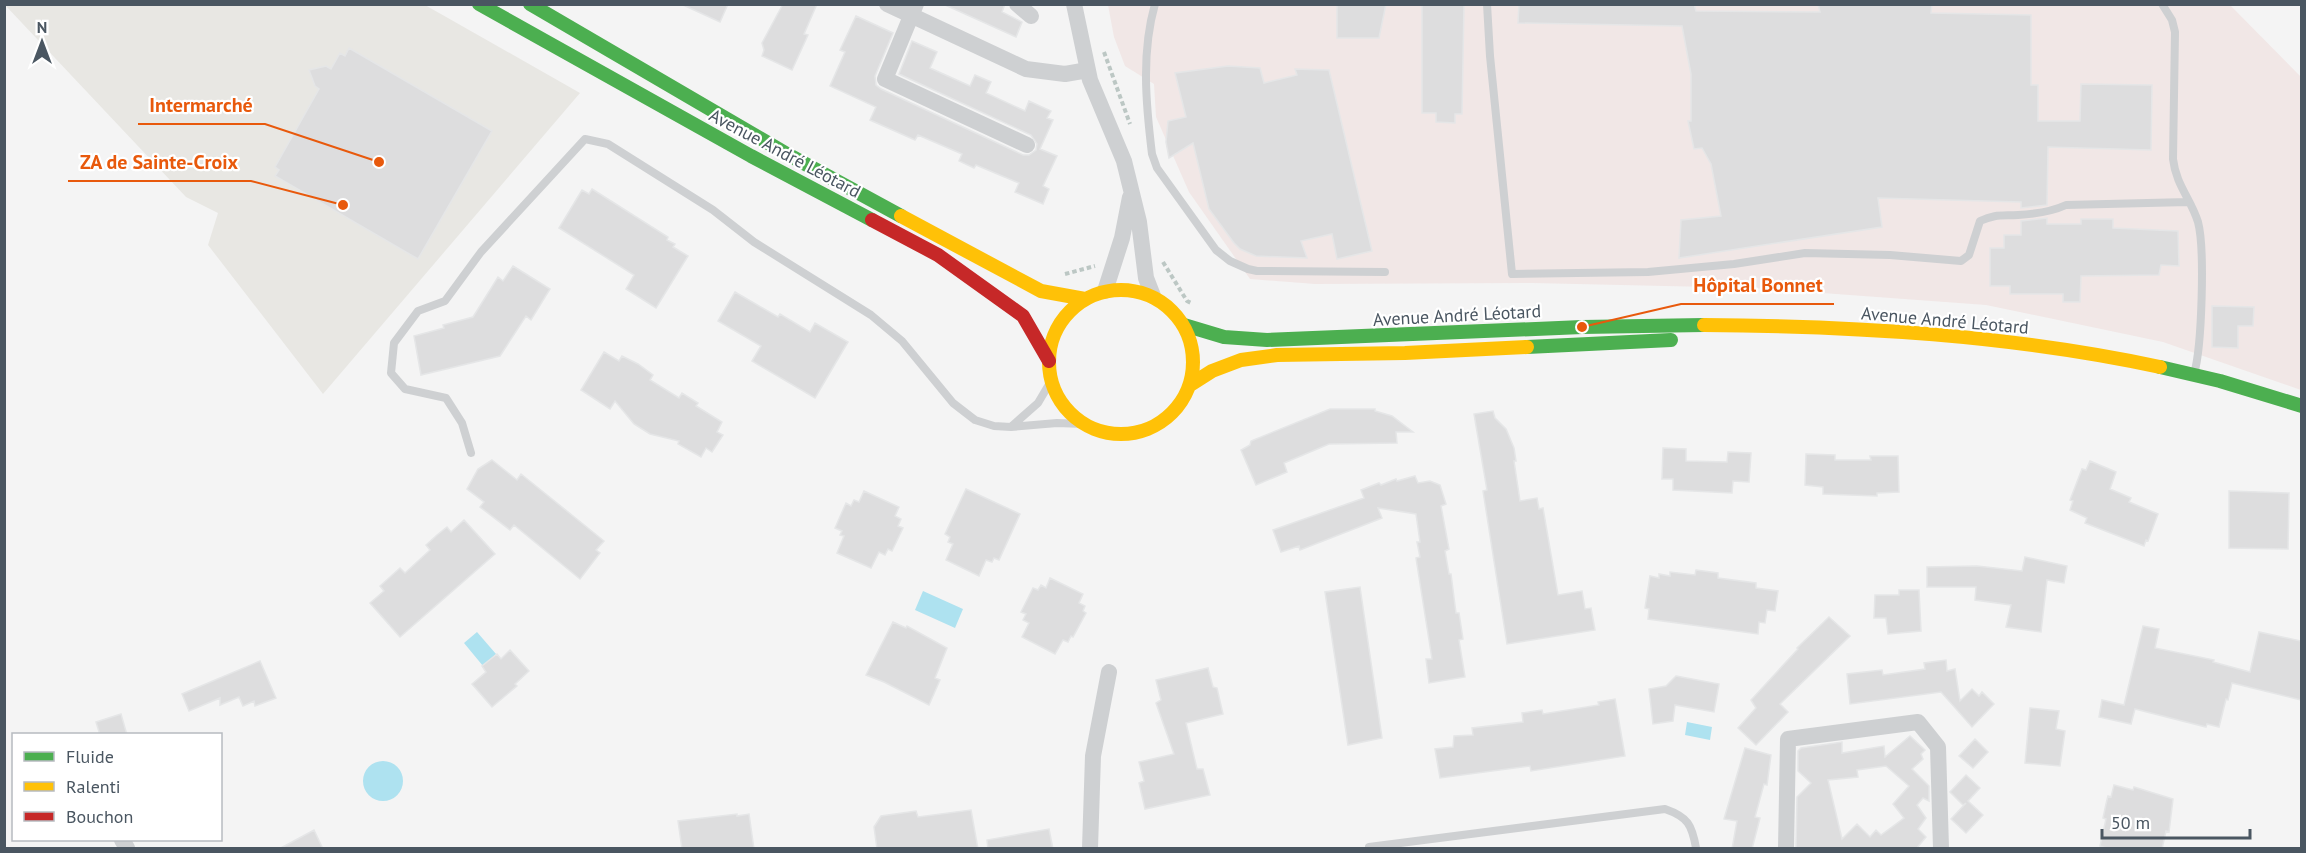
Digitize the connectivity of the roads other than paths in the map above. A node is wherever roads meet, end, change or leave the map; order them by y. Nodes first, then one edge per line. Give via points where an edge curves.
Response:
1 (479, 4) edge
2 (530, 4) edge
3 (887, 4) edge
4 (1017, 4) edge
5 (1074, 4) edge
6 (1155, 4) edge
7 (1487, 4) edge
8 (2162, 4) edge
9 (914, 10) edge
10 (1031, 16) dead end
11 (1088, 70) junction
12 (1027, 145) dead end
13 (1132, 190) junction
14 (2188, 202) junction
15 (1385, 272) dead end
16 (1105, 291) junction
17 (1153, 296) junction
18 (1085, 299) junction
19 (1184, 325) junction
20 (1685, 340) dead end
21 (1802, 341) dead end
22 (1848, 343) dead end
23 (1049, 362) junction
24 (2052, 362) dead end
25 (2086, 367) dead end
26 (2194, 374) junction
27 (1051, 381) junction
28 (1190, 386) junction
29 (2301, 406) edge
30 (2270, 411) dead end
31 (2301, 420) edge
32 (1084, 424) junction
33 (1011, 427) junction
34 (471, 453) dead end
35 (1109, 672) dead end
36 (1369, 847) edge
37 (1090, 849) edge
38 (1696, 849) edge
39 (1786, 849) edge
40 (1941, 849) edge

1 - 23 main road, Avenue André Léotard via 938,255 1023,316
2 - 18 main road, Avenue André Léotard via 787,154 1009,275 1041,291
3 - 9 street
4 - 10 street
5 - 11 street
6 - 15 lane via 1146,58 1152,154 1157,168 1216,250 1230,261 1257,271
7 - 14 lane via 1512,274 1648,272 1805,253 1961,261 1969,255 1980,221 1993,215 2052,211 2066,205
8 - 14 lane via 2175,32 2175,175
9 - 11 street via 1026,69 1065,74
9 - 12 street via 885,79
11 - 13 street
13 - 16 street
13 - 17 street via 1146,278
14 - 26 lane via 2198,224 2200,246
16 - 17 main road via 1121,289
16 - 18 main road
17 - 19 main road via 1171,308
18 - 23 main road via 1058,325
19 - 26 main road, Avenue André Léotard via 1202,333 1276,340 1632,325 1824,327 2072,350
19 - 28 main road via 1194,355
20 - 28 main road, Avenue André Léotard via 1277,355 1240,360 1212,371
21 - 22 main road, Avenue André Léotard
23 - 27 main road
24 - 25 main road
26 - 29 main road, Avenue André Léotard
27 - 32 main road via 1063,406
27 - 33 lane via 1038,403
28 - 32 main road via 1173,413 1146,430 1114,434
30 - 31 main road
32 - 33 lane
33 - 34 lane via 975,420 953,403 902,341 872,315 753,242 713,210 608,144 585,139 481,252 445,301 418,311 394,343 391,373 405,389 446,398 462,423
35 - 37 street via 1093,756
36 - 38 lane via 1665,809 1689,824
39 - 40 street via 1788,739 1918,722 1938,747

